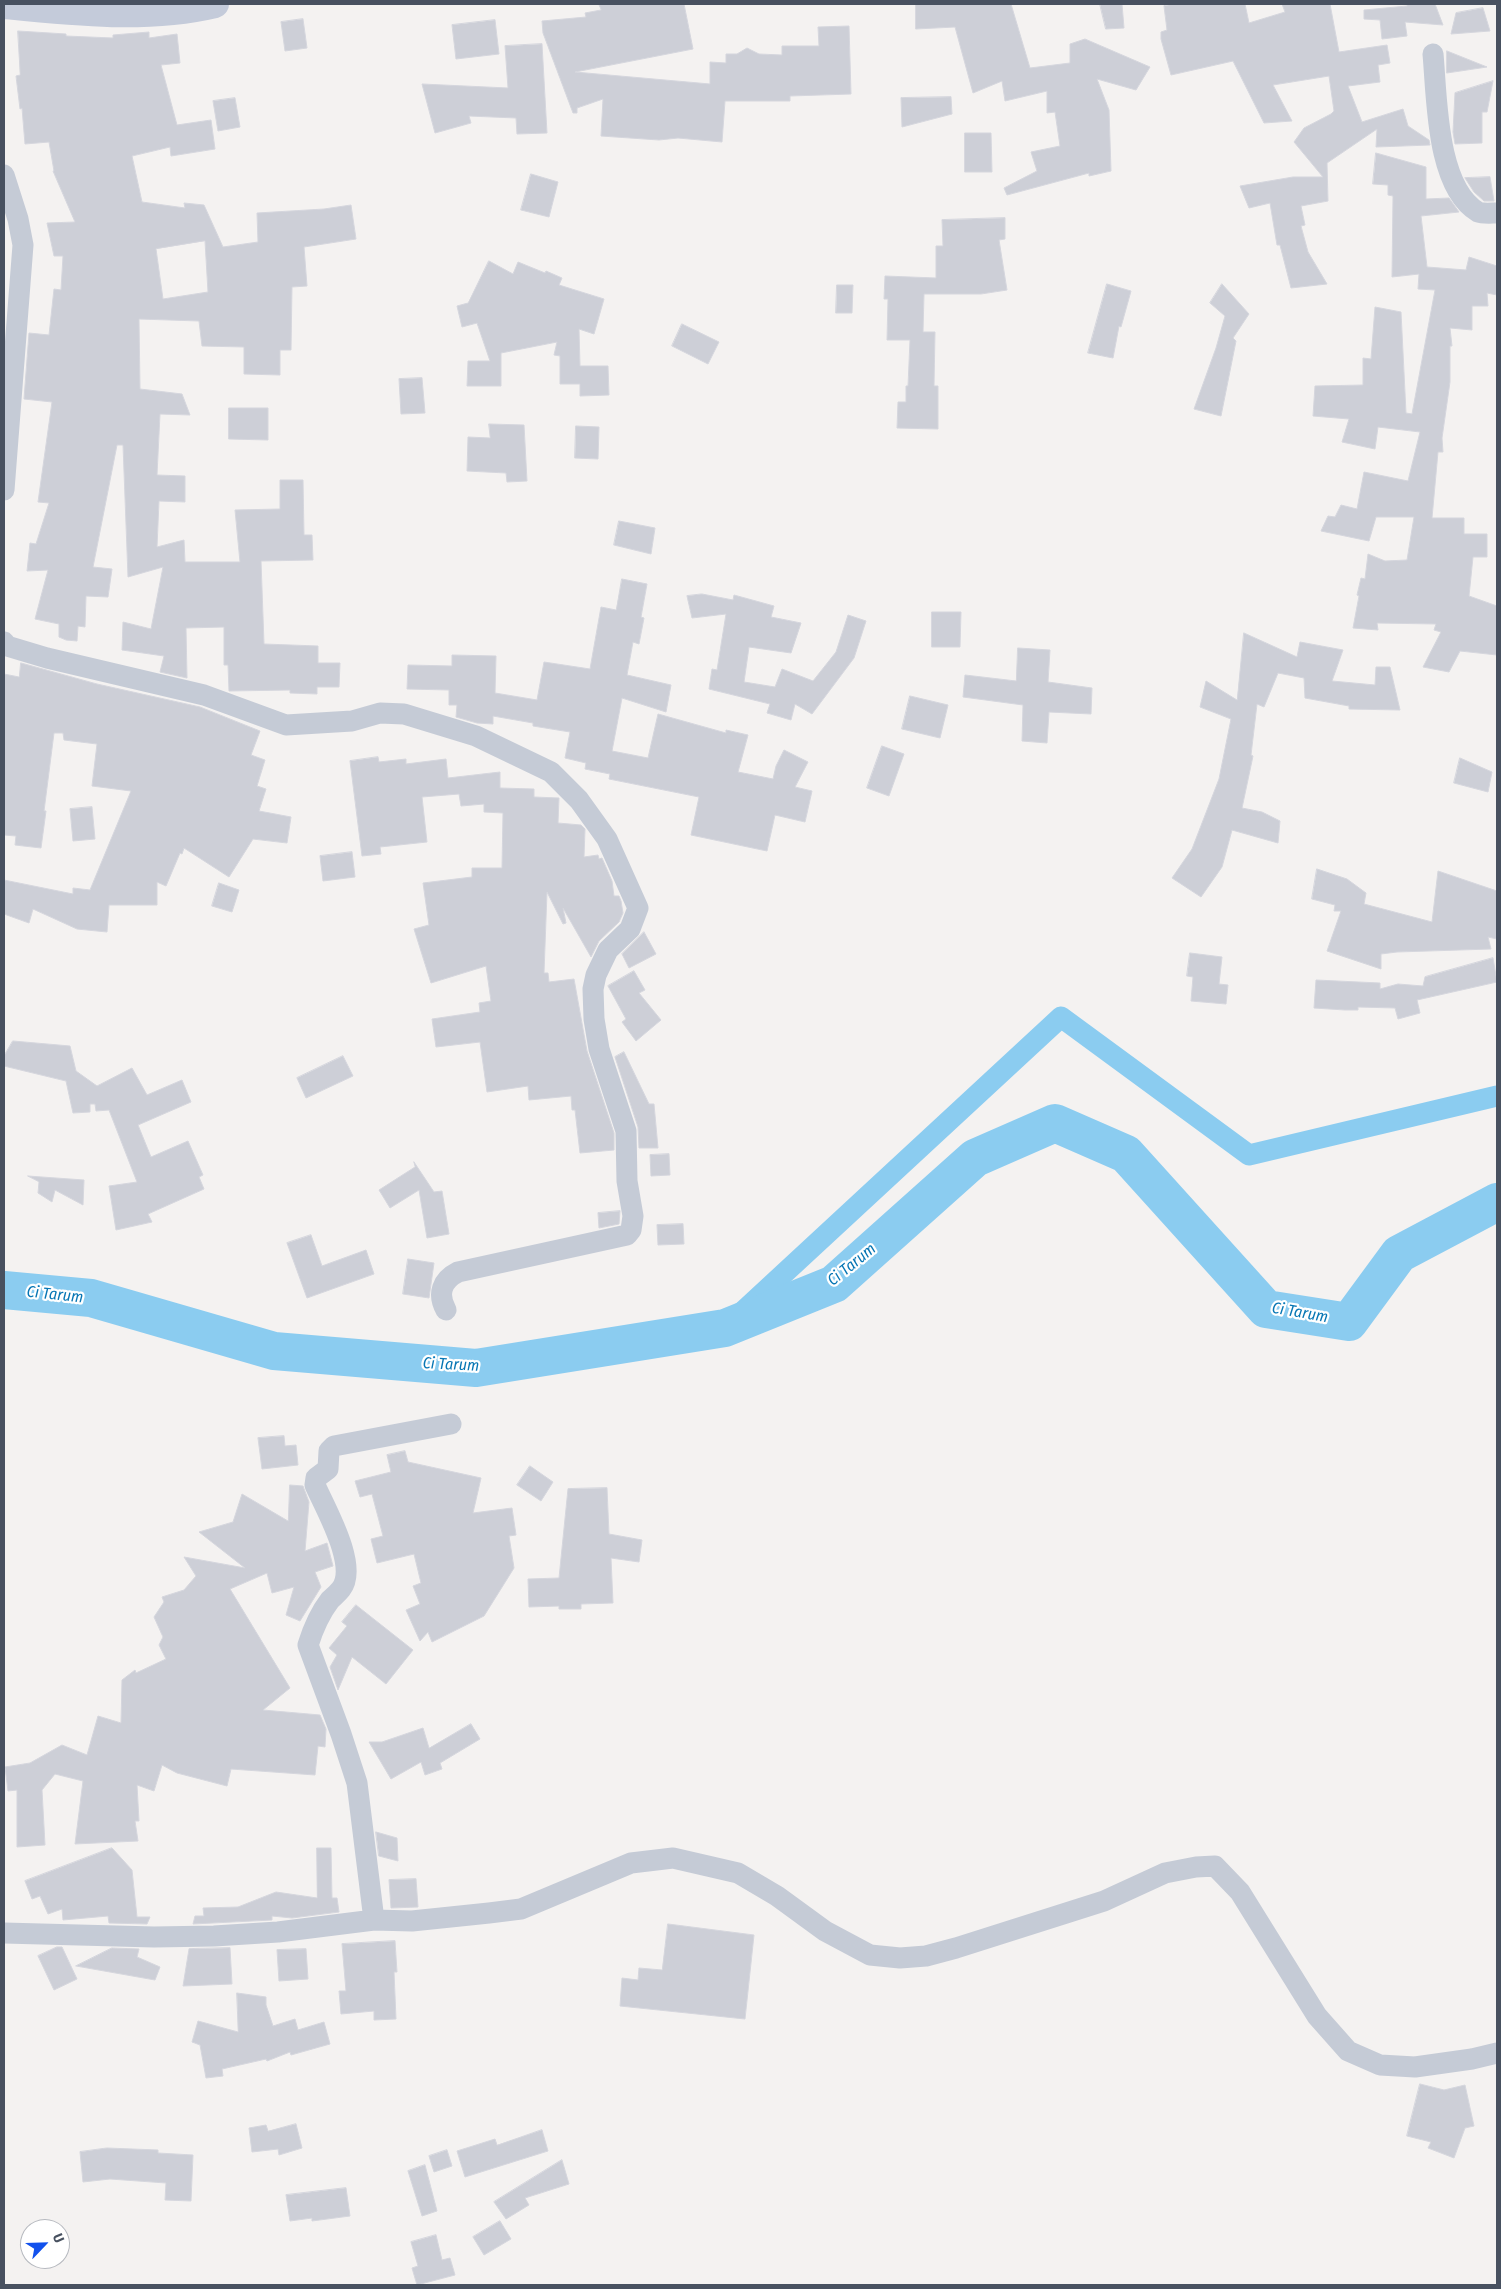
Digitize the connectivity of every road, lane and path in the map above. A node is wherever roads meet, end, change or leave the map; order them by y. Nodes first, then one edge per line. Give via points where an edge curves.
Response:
1 (4, 4) edge
2 (215, 4) edge
3 (1433, 54) dead end
4 (4, 175) edge
5 (1497, 213) edge
6 (4, 490) edge
7 (4, 642) edge
8 (446, 1310) dead end
9 (451, 1424) dead end
10 (374, 1920) junction
11 (4, 1933) edge
12 (1497, 2053) edge

1 - 2 main road via 103,12 157,11
3 - 5 street via 1439,124 1457,190 1480,213
4 - 6 street via 23,245
7 - 8 street via 7,646 48,658 204,695 286,725 352,720 380,713 404,714 476,736 551,772 579,800 607,839 638,908 630,929 608,950 593,989 599,1050 626,1131 633,1216 631,1230 627,1235 458,1272 442,1288 441,1298
9 - 10 street via 332,1447 328,1453 328,1469 316,1478 315,1485 346,1558 347,1575 343,1588 330,1600 312,1630 308,1644 357,1784
10 - 11 street via 214,1936
10 - 12 street via 412,1921 520,1909 631,1863 673,1858 738,1873 777,1896 825,1932 870,1955 926,1956 1104,1901 1165,1873 1215,1866 1240,1892 1317,2016 1348,2051 1380,2065 1415,2067 1472,2060

